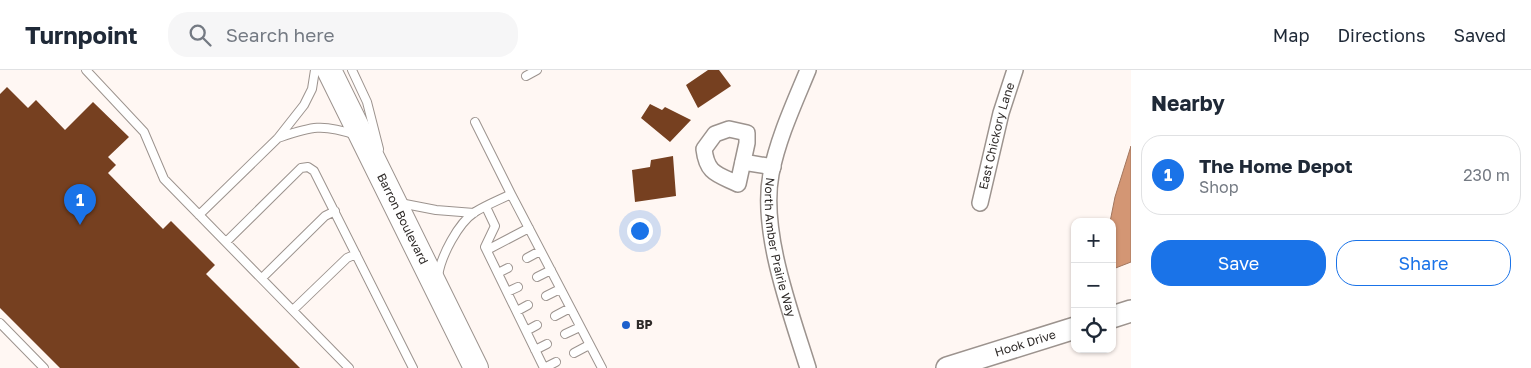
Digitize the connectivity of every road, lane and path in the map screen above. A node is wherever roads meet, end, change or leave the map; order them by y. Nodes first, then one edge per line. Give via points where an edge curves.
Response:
1 (86, 70) edge
2 (315, 70) edge
3 (329, 70) edge
4 (352, 70) edge
5 (538, 70) edge
6 (808, 70) edge
7 (1015, 70) edge
8 (526, 76) dead end
9 (475, 122) dead end
10 (363, 137) junction
11 (278, 138) junction
12 (744, 162) dead end
13 (773, 167) junction
14 (511, 194) junction
15 (393, 199) junction
16 (980, 203) dead end
17 (486, 207) junction
18 (335, 211) junction
19 (474, 212) junction
20 (199, 215) junction
21 (529, 228) junction
22 (226, 242) junction
23 (486, 250) junction
24 (540, 251) junction
25 (356, 254) junction
26 (527, 258) dead end
27 (508, 268) dead end
28 (550, 270) junction
29 (498, 273) junction
30 (537, 277) dead end
31 (262, 278) junction
32 (436, 286) junction
33 (518, 287) dead end
34 (560, 289) junction
35 (507, 292) junction
36 (546, 296) dead end
37 (528, 305) dead end
38 (570, 308) junction
39 (292, 310) junction
40 (517, 311) junction
41 (1131, 311) edge
42 (555, 316) dead end
43 (1116, 316) edge
44 (0, 323) edge
45 (537, 325) dead end
46 (580, 327) junction
47 (1071, 329) edge
48 (526, 331) junction
49 (565, 334) dead end
50 (547, 344) dead end
51 (589, 345) junction
52 (535, 350) junction
53 (574, 352) dead end
54 (556, 362) dead end
55 (598, 367) edge
56 (44, 368) edge
57 (349, 368) edge
58 (413, 368) edge
59 (476, 368) edge
60 (544, 368) edge
61 (808, 368) edge
62 (947, 368) edge

1 - 20 lane via 144,132 164,179
2 - 11 lane via 312,88 304,105
3 - 10 main road, Barron Boulevard
4 - 15 lane via 367,102
5 - 8 lane
6 - 13 street, North Amber Prairie Way
7 - 16 street, East Chickory Lane via 1001,113
9 - 14 lane
10 - 11 lane via 337,128 311,127
10 - 15 main road, Barron Boulevard
11 - 20 lane
12 - 13 street
13 - 61 street, North Amber Prairie Way via 770,222 782,285
14 - 17 lane
14 - 21 lane
15 - 19 lane via 436,210
15 - 32 main road, Barron Boulevard
17 - 19 lane
17 - 23 lane via 495,226
18 - 22 lane via 314,170 301,168
18 - 25 lane
18 - 31 lane via 325,216
19 - 32 lane via 448,248
20 - 22 lane
21 - 23 lane
21 - 24 lane
22 - 31 lane
23 - 29 lane
24 - 26 lane
24 - 28 lane
25 - 39 lane via 346,258
25 - 58 lane
27 - 29 lane
28 - 30 lane
28 - 34 lane
29 - 35 lane
31 - 39 lane
32 - 59 main road, Barron Boulevard
33 - 35 lane
34 - 36 lane
34 - 38 lane
35 - 40 lane
37 - 40 lane
38 - 42 lane
38 - 46 lane
39 - 57 lane
40 - 48 lane
41 - 43 street
44 - 56 lane
45 - 48 lane
46 - 49 lane
46 - 51 lane
47 - 62 street, Hook Drive
48 - 52 lane
50 - 52 lane
51 - 53 lane
51 - 55 lane
52 - 60 lane
54 - 60 lane

